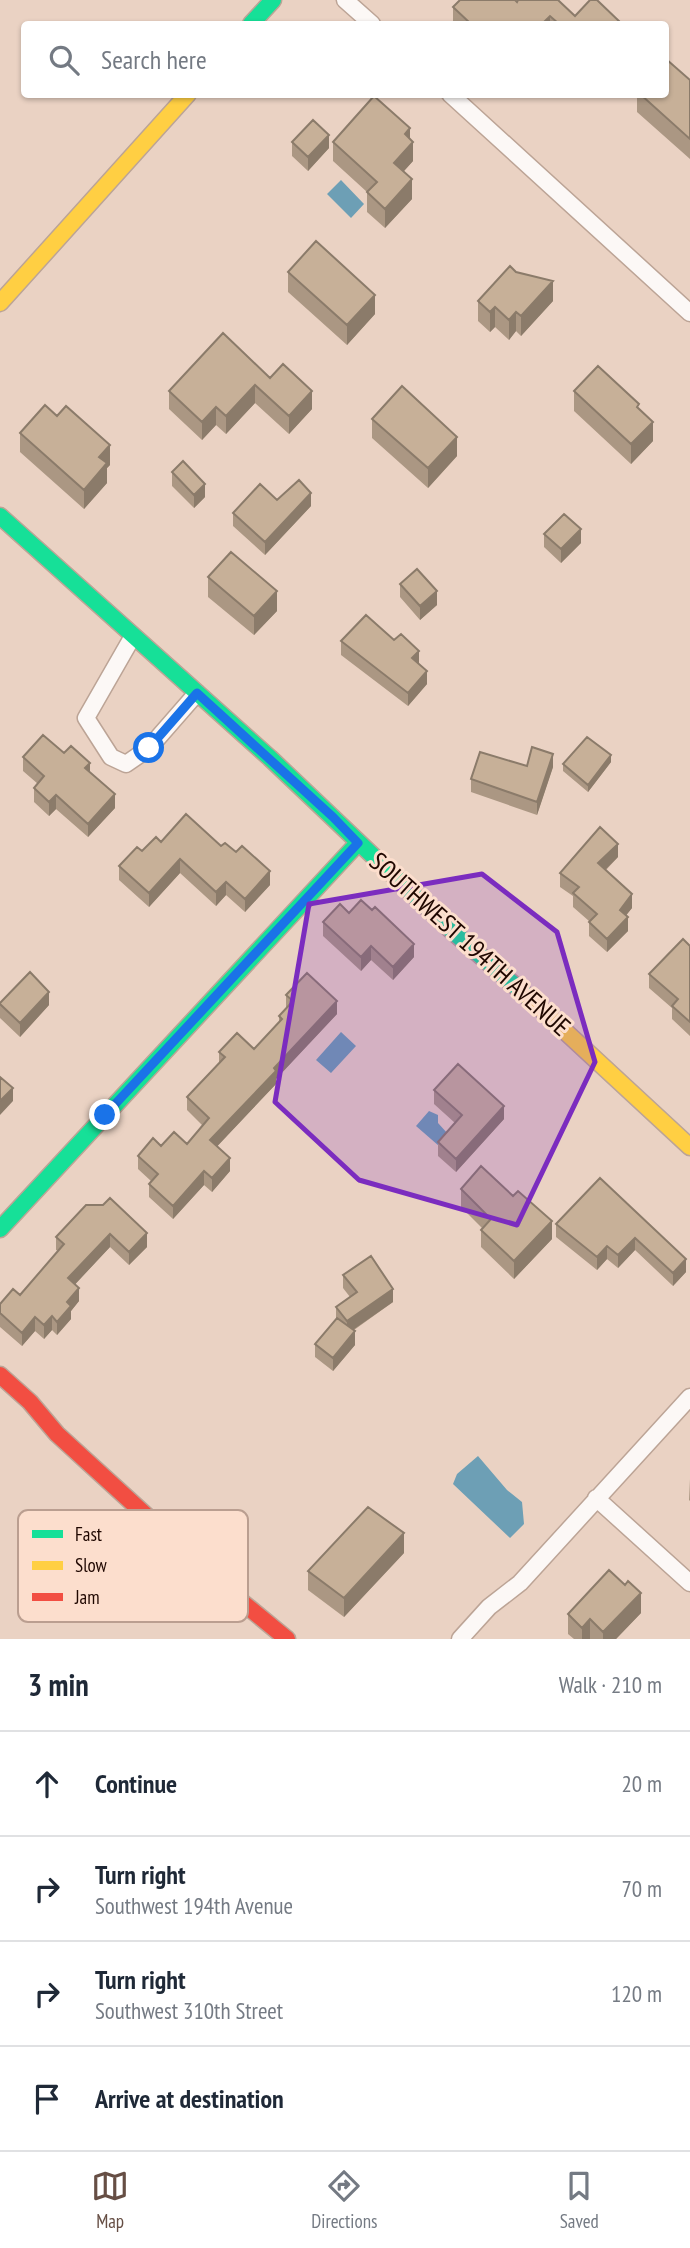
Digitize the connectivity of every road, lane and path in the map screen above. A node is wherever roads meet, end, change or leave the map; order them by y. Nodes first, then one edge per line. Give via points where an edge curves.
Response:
1 (273, 0) edge
2 (345, 0) edge
3 (254, 21) edge
4 (369, 21) edge
5 (184, 98) edge
6 (454, 98) edge
7 (0, 303) edge
8 (690, 313) edge
9 (0, 516) edge
10 (133, 636) junction
11 (197, 693) junction
12 (358, 843) junction
13 (690, 1147) edge
14 (0, 1229) edge
15 (0, 1375) edge
16 (690, 1397) edge
17 (596, 1498) junction
18 (140, 1510) edge
19 (690, 1583) edge
20 (248, 1607) edge
21 (287, 1639) edge
22 (460, 1639) edge

1 - 3 street
2 - 4 street
5 - 7 street
6 - 8 street
9 - 10 street, SOUTHWEST 194TH AVENUE
10 - 11 street, SOUTHWEST 194TH AVENUE
10 - 11 street via 86,718 111,757 126,764 149,748
11 - 12 street, SOUTHWEST 194TH AVENUE
12 - 13 street, SOUTHWEST 194TH AVENUE
12 - 14 street
15 - 18 street
16 - 17 street
17 - 19 street
17 - 22 street via 520,1583 489,1607
20 - 21 street

